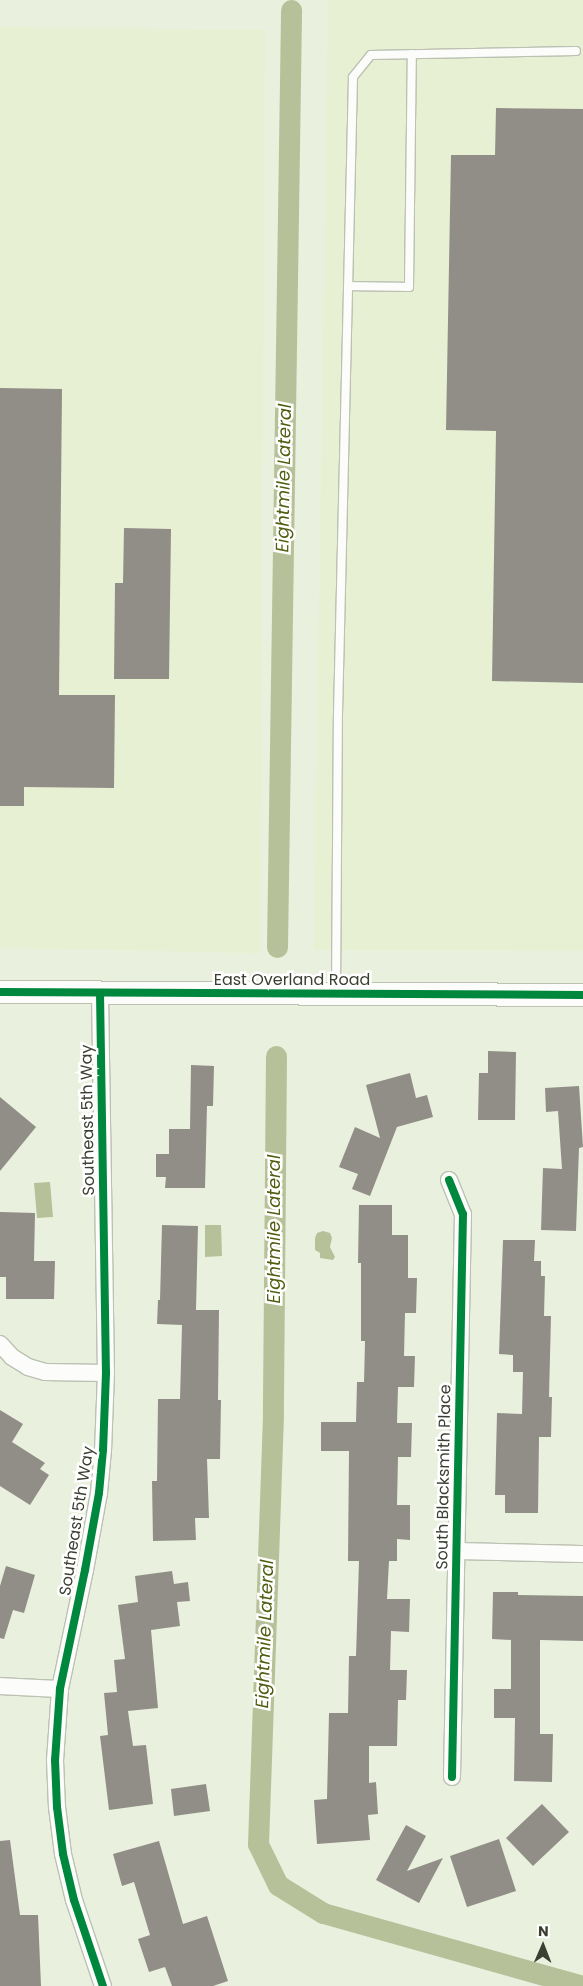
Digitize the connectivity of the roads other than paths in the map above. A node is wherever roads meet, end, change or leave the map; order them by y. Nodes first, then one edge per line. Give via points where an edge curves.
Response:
1 (576, 51) dead end
2 (412, 54) junction
3 (348, 286) junction
4 (0, 992) edge
5 (100, 993) junction
6 (336, 993) junction
7 (583, 995) edge
8 (449, 1180) dead end
9 (0, 1344) edge
10 (106, 1373) junction
11 (456, 1551) junction
12 (583, 1554) edge
13 (0, 1686) edge
14 (60, 1689) junction
15 (452, 1776) dead end
16 (103, 1986) edge

1 - 2 lane
2 - 3 lane via 371,55 353,76
2 - 3 lane via 409,287
3 - 6 lane via 338,714
4 - 5 main road, East Overland Road
5 - 6 main road, East Overland Road
5 - 10 street, Southeast 5th Way
6 - 7 main road, East Overland Road
8 - 11 street, South Blacksmith Place via 463,1214
9 - 10 street via 28,1367 46,1372
10 - 14 street, Southeast 5th Way via 99,1493
11 - 12 street
11 - 15 street, South Blacksmith Place
13 - 14 street
14 - 16 street, Southeast 5th Way via 55,1760 63,1854 74,1900

